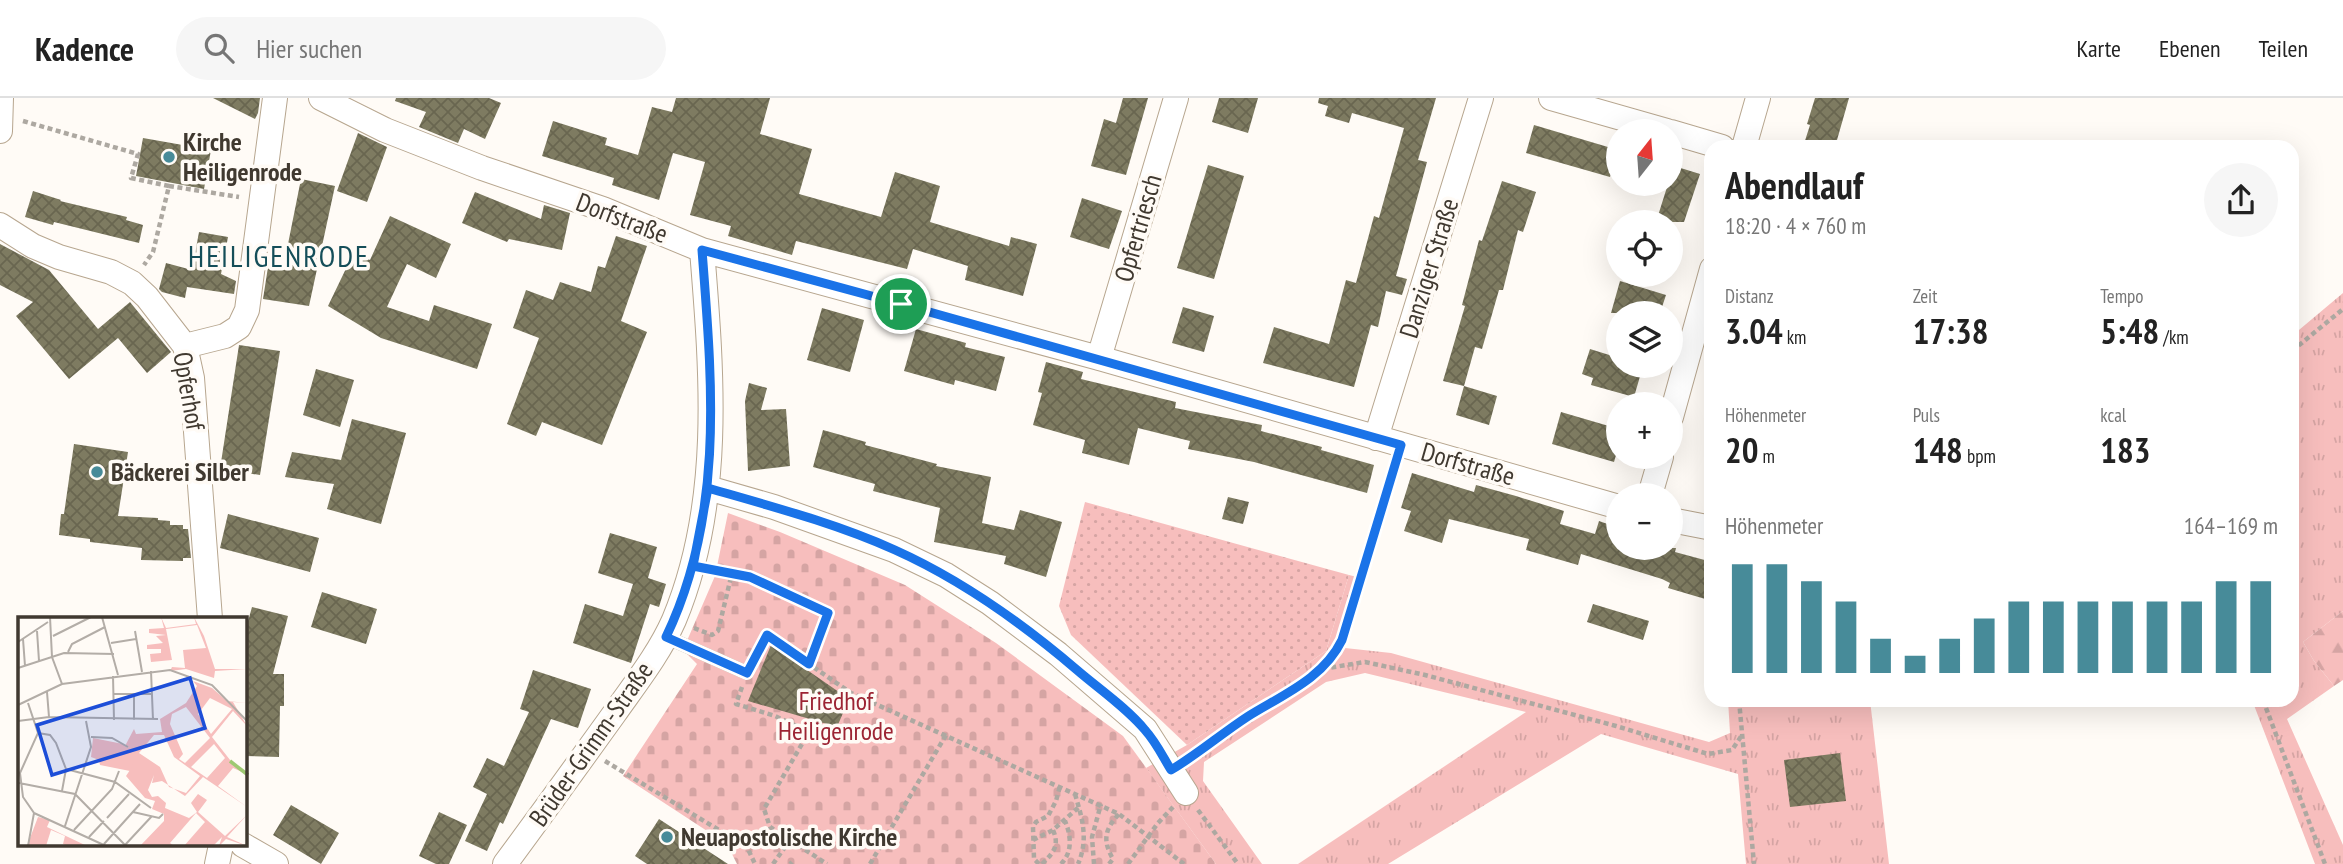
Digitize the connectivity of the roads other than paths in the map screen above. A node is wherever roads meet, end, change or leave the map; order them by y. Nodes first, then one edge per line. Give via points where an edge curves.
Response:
1 (1, 98) edge
2 (275, 98) edge
3 (321, 98) edge
4 (1176, 98) edge
5 (1481, 98) edge
6 (1551, 98) edge
7 (1758, 98) edge
8 (1, 115) edge
9 (1624, 119) edge
10 (0, 131) edge
11 (1684, 136) edge
12 (1746, 140) edge
13 (1704, 142) edge
14 (0, 225) edge
15 (702, 250) junction
16 (1704, 298) edge
17 (185, 346) junction
18 (1099, 358) junction
19 (1678, 392) edge
20 (1376, 438) junction
21 (708, 488) junction
22 (1606, 504) edge
23 (1683, 522) edge
24 (1704, 526) edge
25 (210, 617) edge
26 (670, 628) junction
27 (747, 673) road end
28 (1186, 793) road end
29 (221, 846) edge
30 (245, 846) edge
31 (217, 864) edge
32 (276, 864) edge
33 (505, 864) edge

1 - 8 street
2 - 17 street via 247,310 239,327 225,336
3 - 15 street, Dorfstraße via 385,130
4 - 18 street, Opfertriesch
5 - 20 street, Danziger Straße
6 - 9 street
7 - 12 street
8 - 10 street
11 - 13 street
14 - 17 street, Opferhof via 33,246 132,282
15 - 18 street, Dorfstraße
15 - 21 street, Brüder-Grimm-Straße via 712,374
16 - 19 street
17 - 25 street, Opferhof via 192,378
18 - 20 street, Dorfstraße
20 - 22 street, Dorfstraße
21 - 26 street, Brüder-Grimm-Straße via 693,566
21 - 28 street via 894,550 990,603 1145,729
23 - 24 street
26 - 27 lane
26 - 33 street, Brüder-Grimm-Straße
29 - 31 street
30 - 32 street

